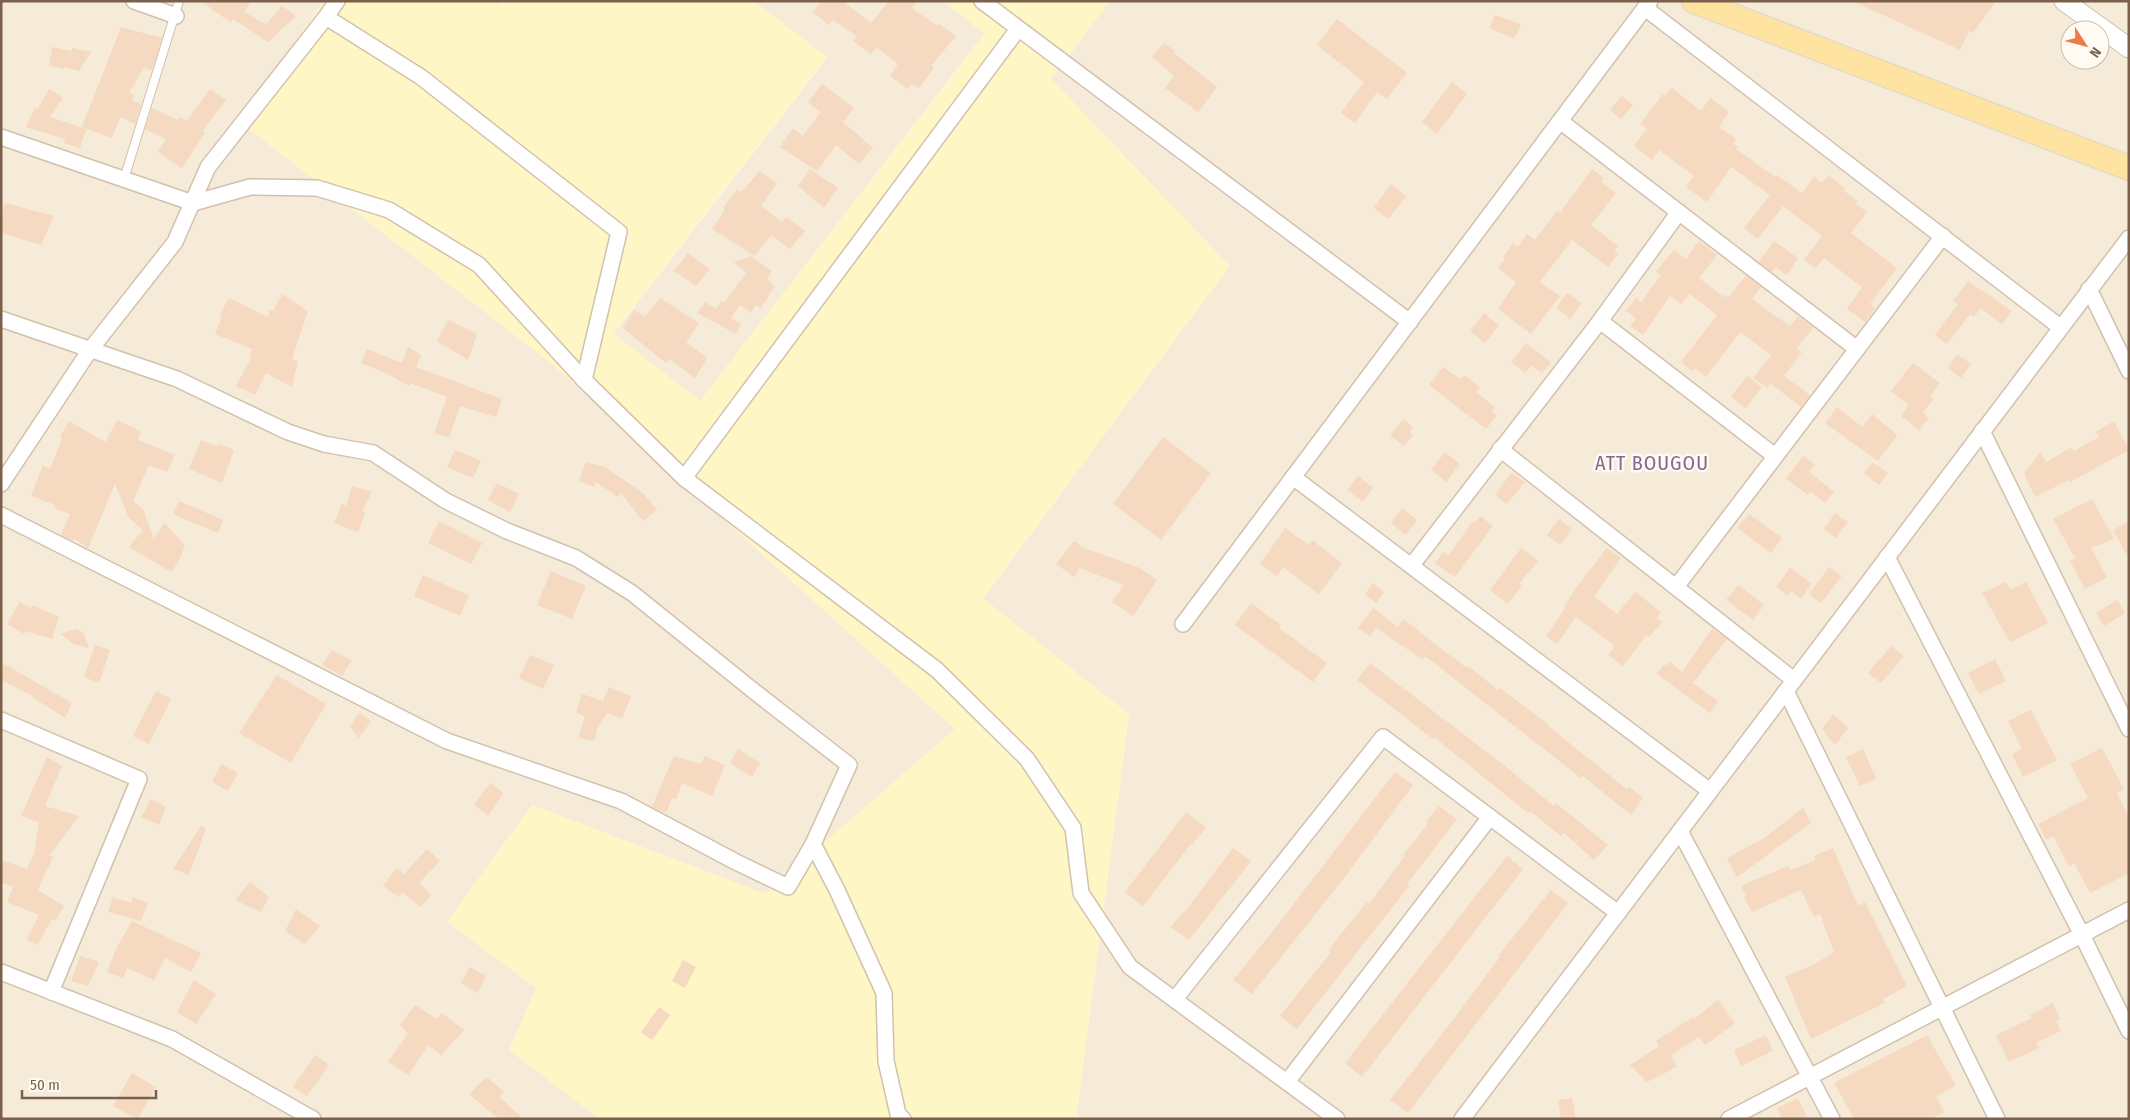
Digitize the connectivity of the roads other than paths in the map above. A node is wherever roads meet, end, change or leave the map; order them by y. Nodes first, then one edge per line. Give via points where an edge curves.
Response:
1 (134, 1) edge
2 (337, 1) edge
3 (982, 1) edge
4 (1694, 1) edge
5 (2064, 1) edge
6 (1648, 4) edge
7 (178, 8) edge
8 (326, 17) junction
9 (1018, 29) junction
10 (2129, 48) edge
11 (1560, 121) junction
12 (1, 137) edge
13 (2129, 168) edge
14 (124, 179) junction
15 (193, 204) junction
16 (1679, 212) junction
17 (1944, 236) junction
18 (2129, 238) edge
19 (2089, 289) junction
20 (1, 319) edge
21 (1600, 320) junction
22 (1410, 322) junction
23 (2060, 327) junction
24 (1857, 349) junction
25 (90, 350) junction
26 (2129, 371) edge
27 (584, 380) junction
28 (1982, 431) junction
29 (1500, 448) junction
30 (1775, 456) junction
31 (684, 478) junction
32 (1293, 478) junction
33 (1, 484) edge
34 (1, 515) edge
35 (1887, 557) junction
36 (1412, 565) junction
37 (1676, 587) junction
38 (1183, 624) dead end
39 (1790, 685) junction
40 (1, 720) edge
41 (2129, 729) edge
42 (1710, 791) junction
43 (1490, 817) junction
44 (1680, 831) junction
45 (813, 844) junction
46 (2129, 910) edge
47 (1618, 913) junction
48 (2082, 935) junction
49 (1, 972) edge
50 (51, 992) junction
51 (1175, 1000) junction
52 (1942, 1008) junction
53 (2129, 1031) edge
54 (1810, 1076) junction
55 (1287, 1082) junction
56 (313, 1119) edge
57 (903, 1119) edge
58 (1337, 1119) edge
59 (1462, 1119) edge
60 (1729, 1119) edge
61 (1832, 1119) edge
62 (1997, 1119) edge

1 - 7 street
2 - 8 street
3 - 9 street
4 - 13 main road
5 - 10 street
6 - 11 street
6 - 17 street
7 - 14 lane
8 - 15 street via 208,167
8 - 27 street via 421,77 619,232
9 - 22 street
9 - 31 street
11 - 16 street
11 - 22 street
12 - 14 street
14 - 15 street
15 - 25 street via 175,242
15 - 27 street via 250,187 317,188 388,210 479,265
16 - 21 street
16 - 24 street
17 - 23 street
17 - 24 street
18 - 19 street
19 - 23 street
19 - 26 street
20 - 25 street
21 - 29 street
21 - 30 street
22 - 32 street
23 - 28 street
24 - 30 street
25 - 33 street
25 - 45 street via 177,380 288,432 324,444 373,453 446,501 507,531 576,558 632,593 849,765
27 - 31 street
28 - 35 street
28 - 41 street
29 - 36 street
29 - 37 street
30 - 37 street
31 - 51 street via 937,670 1027,759 1073,828 1081,893 1130,966
32 - 36 street
32 - 38 street
34 - 45 street via 447,741 621,801 788,887
35 - 39 street
35 - 48 street
36 - 42 street
37 - 39 street
39 - 42 street
39 - 52 street
40 - 50 street via 139,779
42 - 44 street
43 - 47 street
43 - 51 street via 1383,737
43 - 55 street
44 - 47 street
44 - 54 street
45 - 57 street via 884,993 886,1061 898,1114
46 - 48 street
47 - 59 street
48 - 52 street
48 - 53 street
49 - 50 street
50 - 56 street via 172,1039
51 - 55 street
52 - 54 street
52 - 62 street
54 - 60 street
54 - 61 street
55 - 58 street

